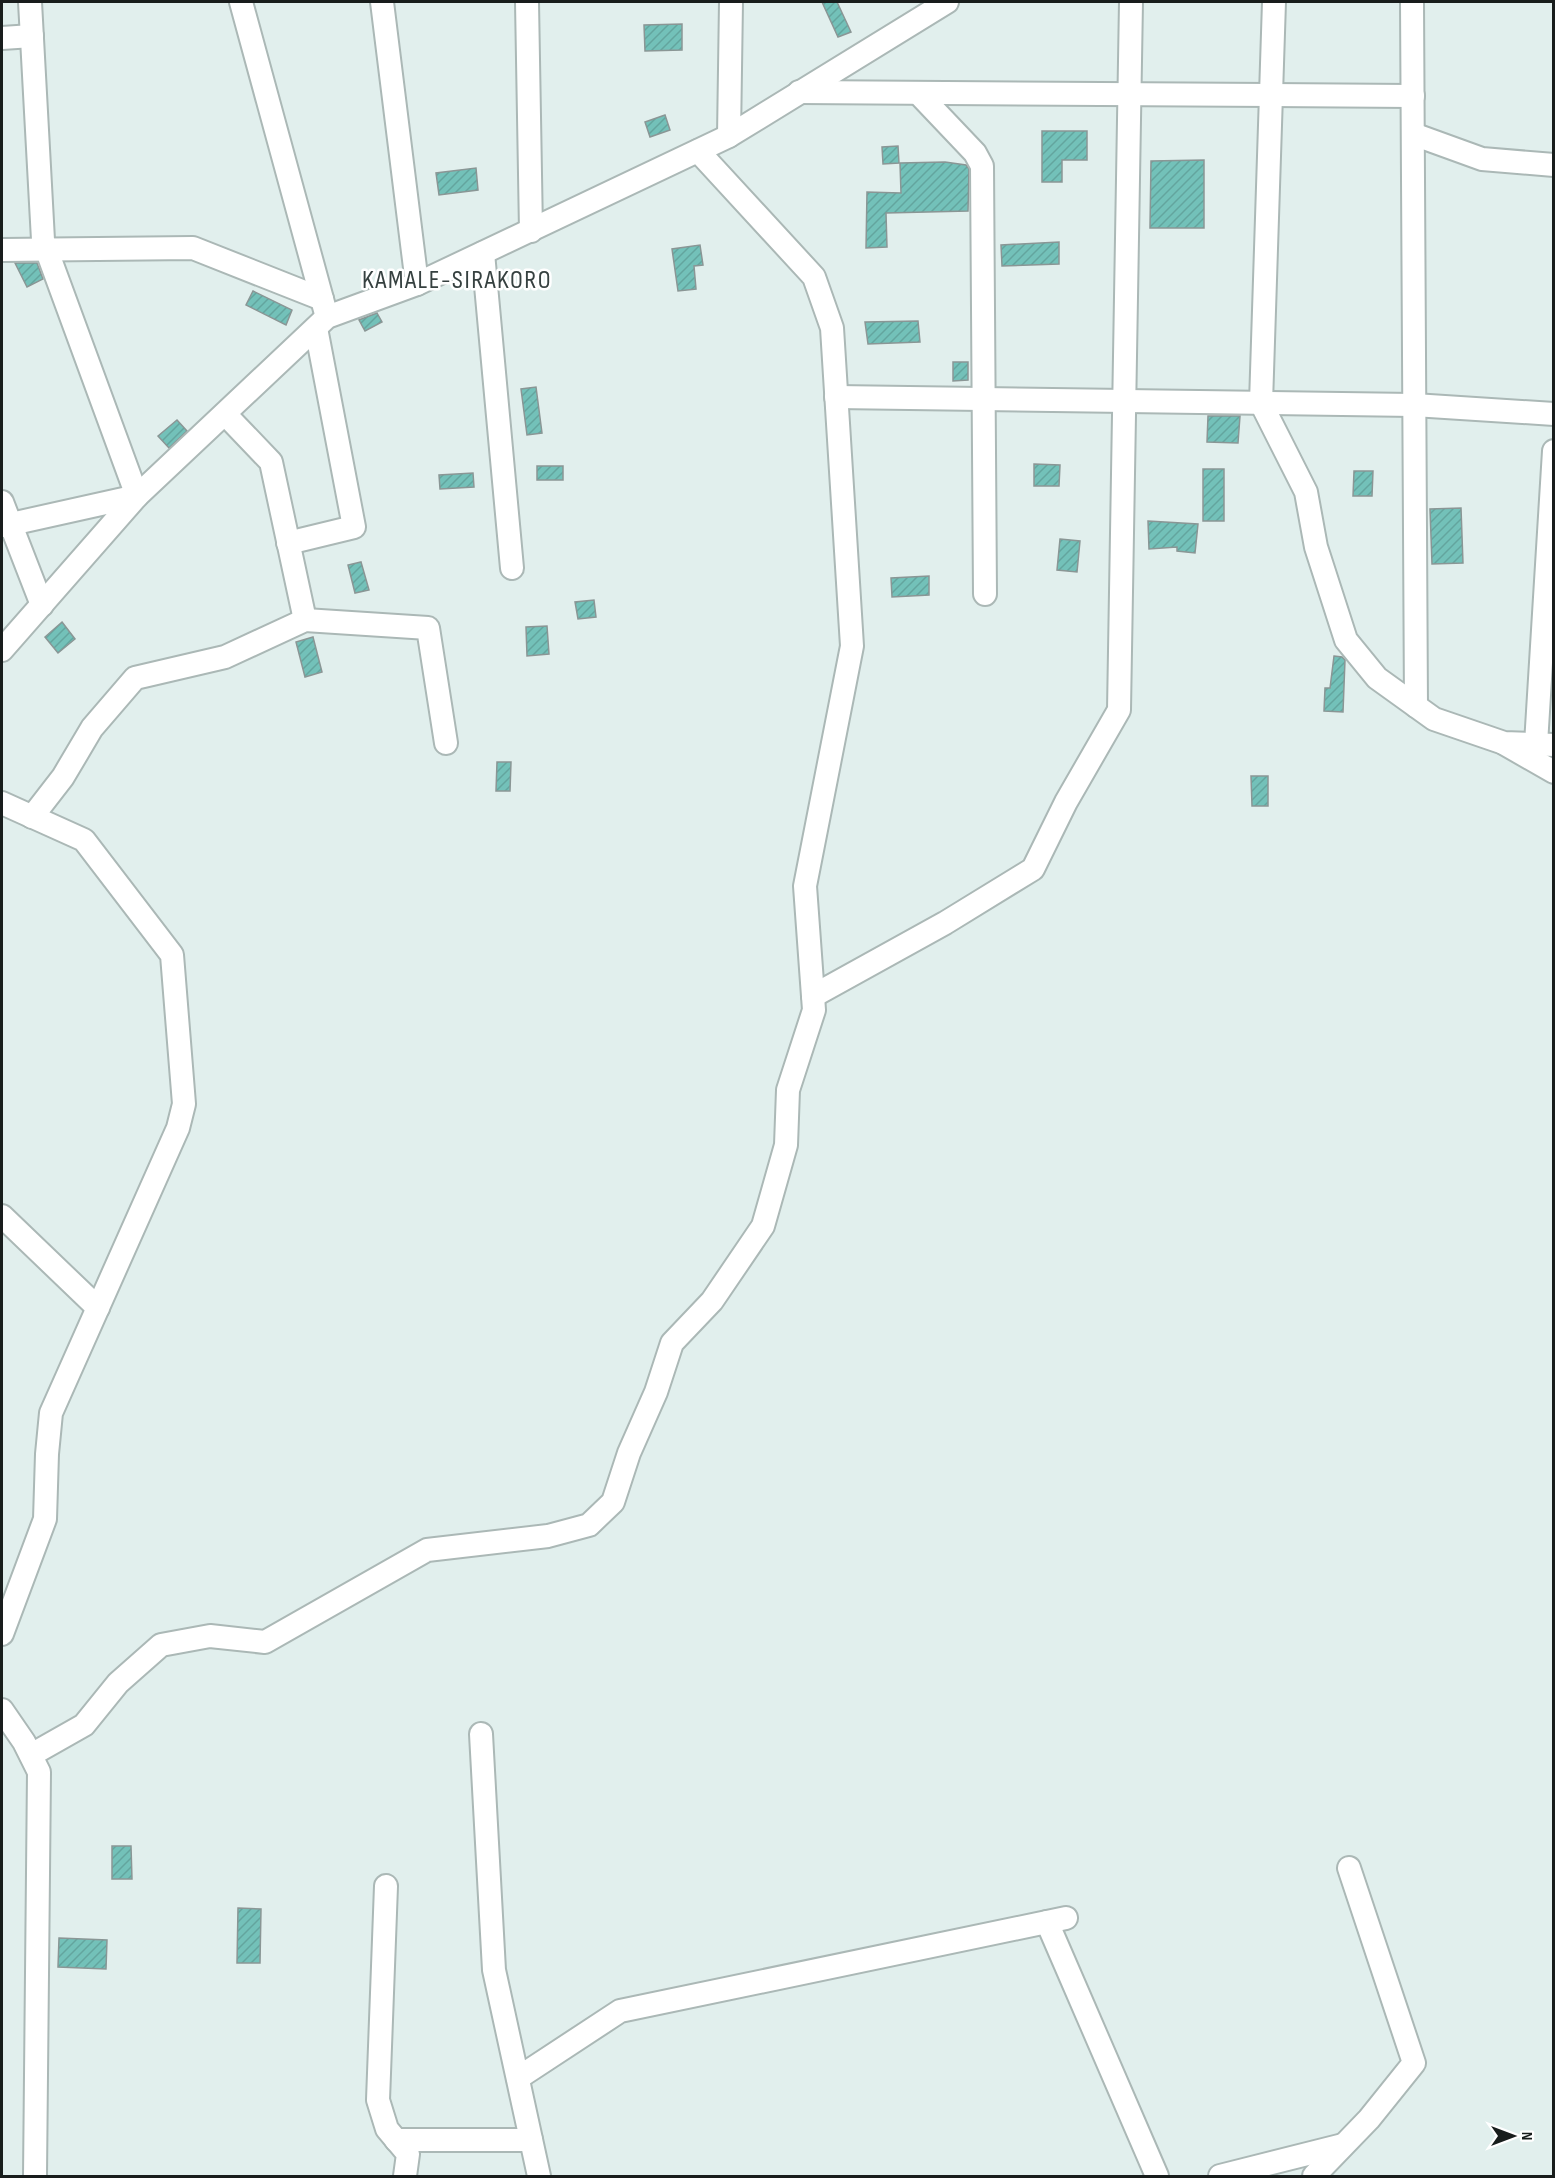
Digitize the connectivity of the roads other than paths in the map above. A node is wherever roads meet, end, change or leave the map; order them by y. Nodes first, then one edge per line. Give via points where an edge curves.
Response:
1 (30, 2) edge
2 (241, 2) edge
3 (382, 2) edge
4 (527, 2) edge
5 (731, 2) edge
6 (947, 2) edge
7 (1131, 2) edge
8 (1275, 2) edge
9 (1412, 2) edge
10 (916, 10) edge
11 (32, 36) junction
12 (2, 38) edge
13 (799, 92) junction
14 (918, 93) junction
15 (1130, 94) junction
16 (1272, 94) junction
17 (1413, 96) junction
18 (1413, 134) junction
19 (729, 136) junction
20 (698, 151) junction
21 (1554, 165) edge
22 (531, 231) junction
23 (47, 249) junction
24 (2, 250) edge
25 (483, 253) junction
26 (417, 284) junction
27 (322, 315) junction
28 (836, 397) junction
29 (984, 399) junction
30 (1124, 401) junction
31 (1261, 403) junction
32 (1414, 405) junction
33 (225, 414) junction
34 (1554, 414) edge
35 (1554, 451) edge
36 (137, 496) junction
37 (2, 502) edge
38 (6, 525) edge
39 (288, 543) junction
40 (512, 568) dead end
41 (985, 594) dead end
42 (42, 605) junction
43 (305, 620) junction
44 (2, 650) edge
45 (1416, 706) junction
46 (446, 743) dead end
47 (1504, 743) junction
48 (1545, 745) edge
49 (1554, 772) edge
50 (2, 803) edge
51 (32, 817) junction
52 (813, 996) junction
53 (2, 1216) edge
54 (98, 1308) junction
55 (2, 1634) edge
56 (2, 1710) edge
57 (481, 1734) dead end
58 (31, 1755) junction
59 (1348, 1868) dead end
60 (386, 1886) dead end
61 (518, 2078) junction
62 (396, 2140) junction
63 (531, 2140) junction
64 (1343, 2145) junction
65 (35, 2176) edge
66 (405, 2176) edge
67 (540, 2176) edge
68 (1157, 2176) edge
69 (1220, 2176) edge
70 (1314, 2176) edge

1 - 11 street
2 - 27 street
3 - 26 street
4 - 22 street
5 - 19 street
6 - 10 street
7 - 15 street
8 - 16 street
9 - 17 street
10 - 13 street
11 - 12 street
11 - 23 street via 43,240
13 - 14 street
13 - 19 street
14 - 15 street
14 - 29 street via 975,153 982,166
15 - 16 street
15 - 30 street
16 - 17 street
16 - 31 street
17 - 18 street
18 - 21 street via 1482,159
18 - 32 street
19 - 20 street
20 - 22 street
20 - 28 street via 814,278 832,328
22 - 25 street
23 - 24 street
23 - 27 street via 193,248
23 - 36 street
25 - 26 street
25 - 40 street
26 - 27 street
27 - 33 street
27 - 39 street via 354,527
28 - 29 street
28 - 52 street via 852,646 806,886
29 - 30 street
29 - 41 street
30 - 31 street
30 - 52 street via 1119,710 1033,869
31 - 32 street
31 - 45 street via 1306,492 1316,547 1346,640 1377,678
32 - 34 street
32 - 45 street
33 - 36 street
33 - 39 street via 271,462
35 - 48 street
36 - 38 street
36 - 42 street
37 - 38 street
38 - 42 street
39 - 43 street
42 - 44 street
43 - 46 street via 428,628
43 - 51 street via 225,657 135,678 92,728 63,777
45 - 47 street via 1434,719
47 - 48 street
47 - 49 street
50 - 51 street
51 - 54 street via 84,840 172,955 184,1104 178,1128
52 - 58 street via 814,1010 788,1090 786,1145 763,1226 712,1301 672,1343 613,1502 590,1525 548,1536 427,1550 265,1642 210,1636 161,1644 118,1683 84,1725
53 - 54 street
54 - 55 street via 51,1413 45,1519
56 - 58 street
57 - 61 street via 494,1970
58 - 65 street via 39,1772
59 - 64 street via 1414,2063
60 - 62 street via 378,2100 387,2129
61 - 63 street
61 - 68 street via 620,2011 1057,1920
62 - 63 street
62 - 66 street via 408,2154
63 - 67 street
64 - 69 street
64 - 70 street

